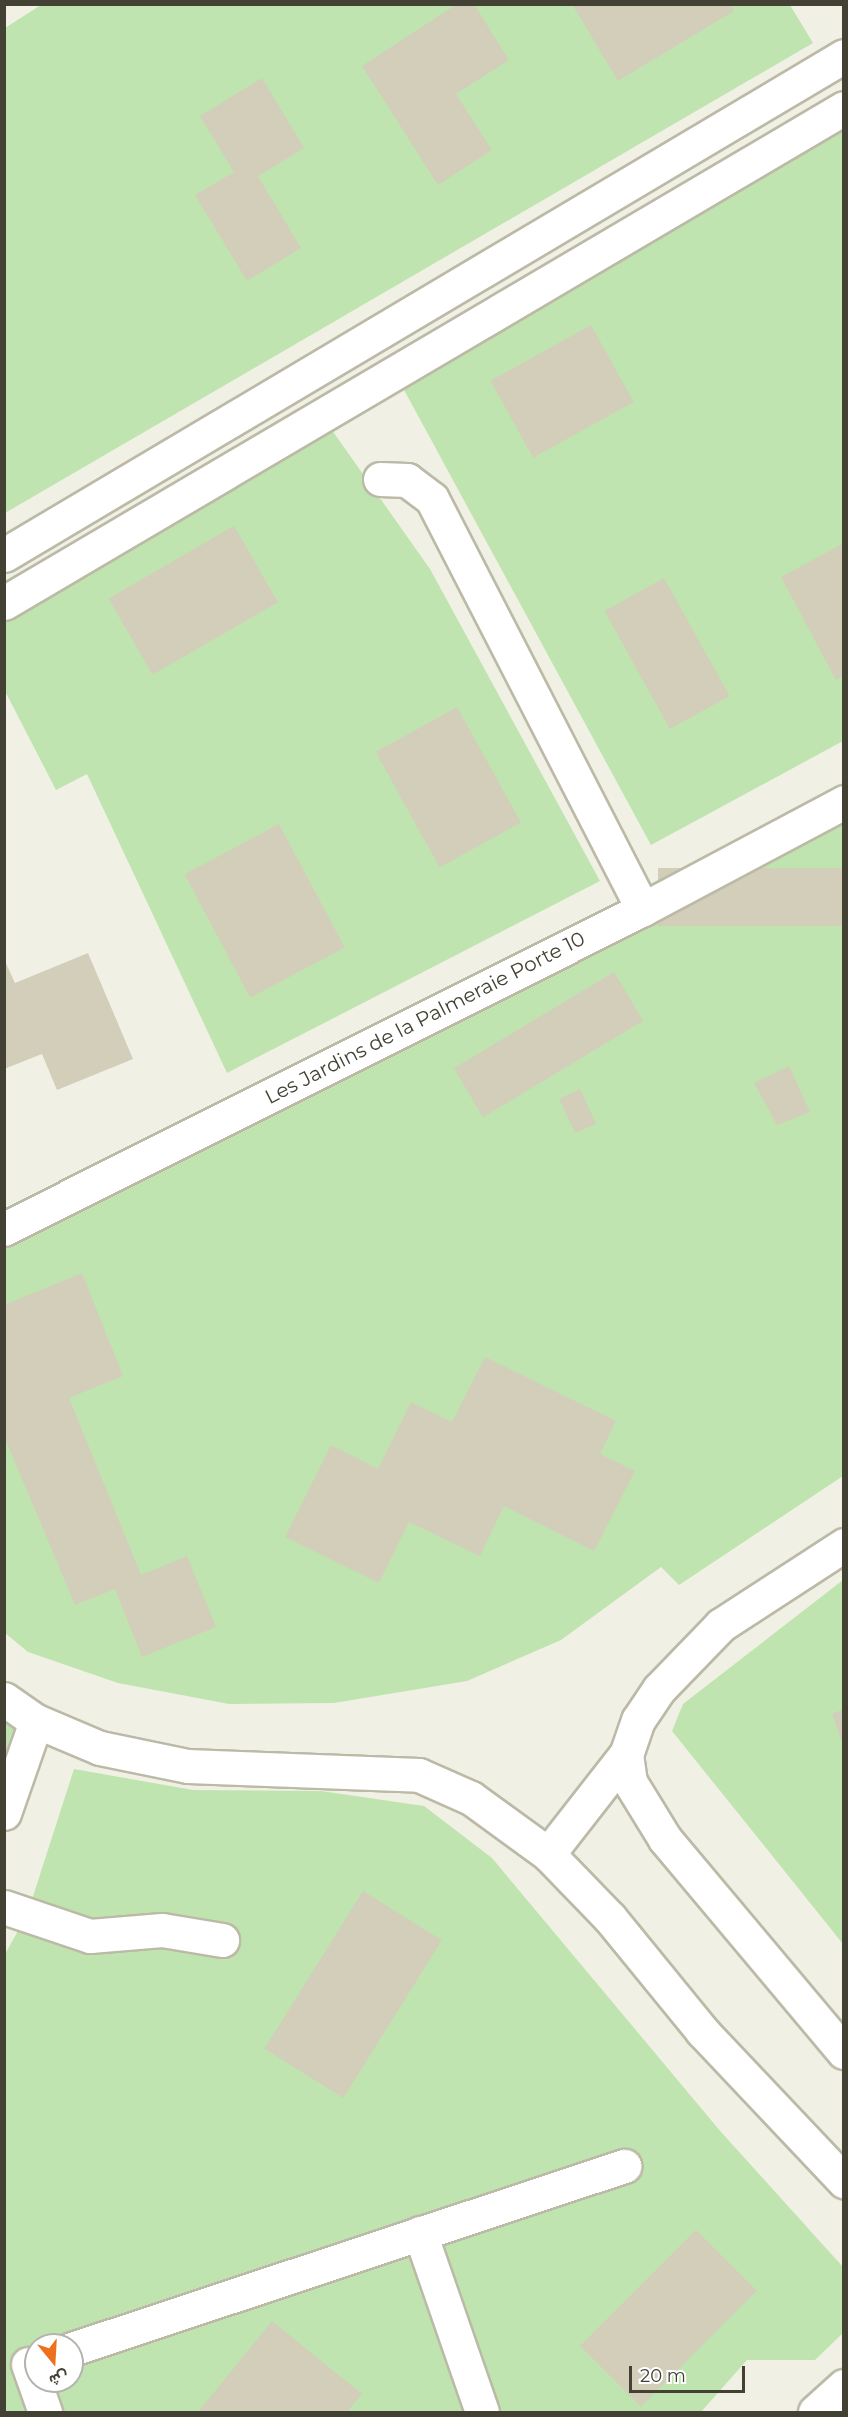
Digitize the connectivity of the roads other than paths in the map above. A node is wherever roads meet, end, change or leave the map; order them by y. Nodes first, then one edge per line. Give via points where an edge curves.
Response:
1 (843, 56) edge
2 (843, 108) edge
3 (380, 478) dead end
4 (4, 555) edge
5 (4, 603) edge
6 (843, 802) edge
7 (643, 909) junction
8 (4, 1228) edge
9 (843, 1545) edge
10 (4, 1699) edge
11 (36, 1721) junction
12 (626, 1754) junction
13 (4, 1813) edge
14 (548, 1854) junction
15 (4, 1907) edge
16 (222, 1940) dead end
17 (843, 2052) edge
18 (624, 2166) dead end
19 (843, 2181) edge
20 (420, 2233) junction
21 (84, 2345) edge
22 (23, 2365) edge
23 (843, 2386) edge
24 (45, 2412) edge
25 (482, 2412) edge
26 (815, 2412) edge

1 - 4 street
2 - 5 street
3 - 7 street via 407,480 432,499
6 - 7 street, Les Jardins de la Palmeraie Porte 10
7 - 8 street, Les Jardins de la Palmeraie Porte 10
9 - 12 street via 721,1625 659,1689 638,1720
10 - 11 street
11 - 13 street
11 - 14 street via 100,1748 188,1766 419,1774 471,1798
12 - 14 street
12 - 17 street via 630,1782 665,1839
14 - 19 street
15 - 16 street via 90,1936 162,1930
18 - 20 street
20 - 21 street
20 - 25 street
22 - 24 street
23 - 26 street

